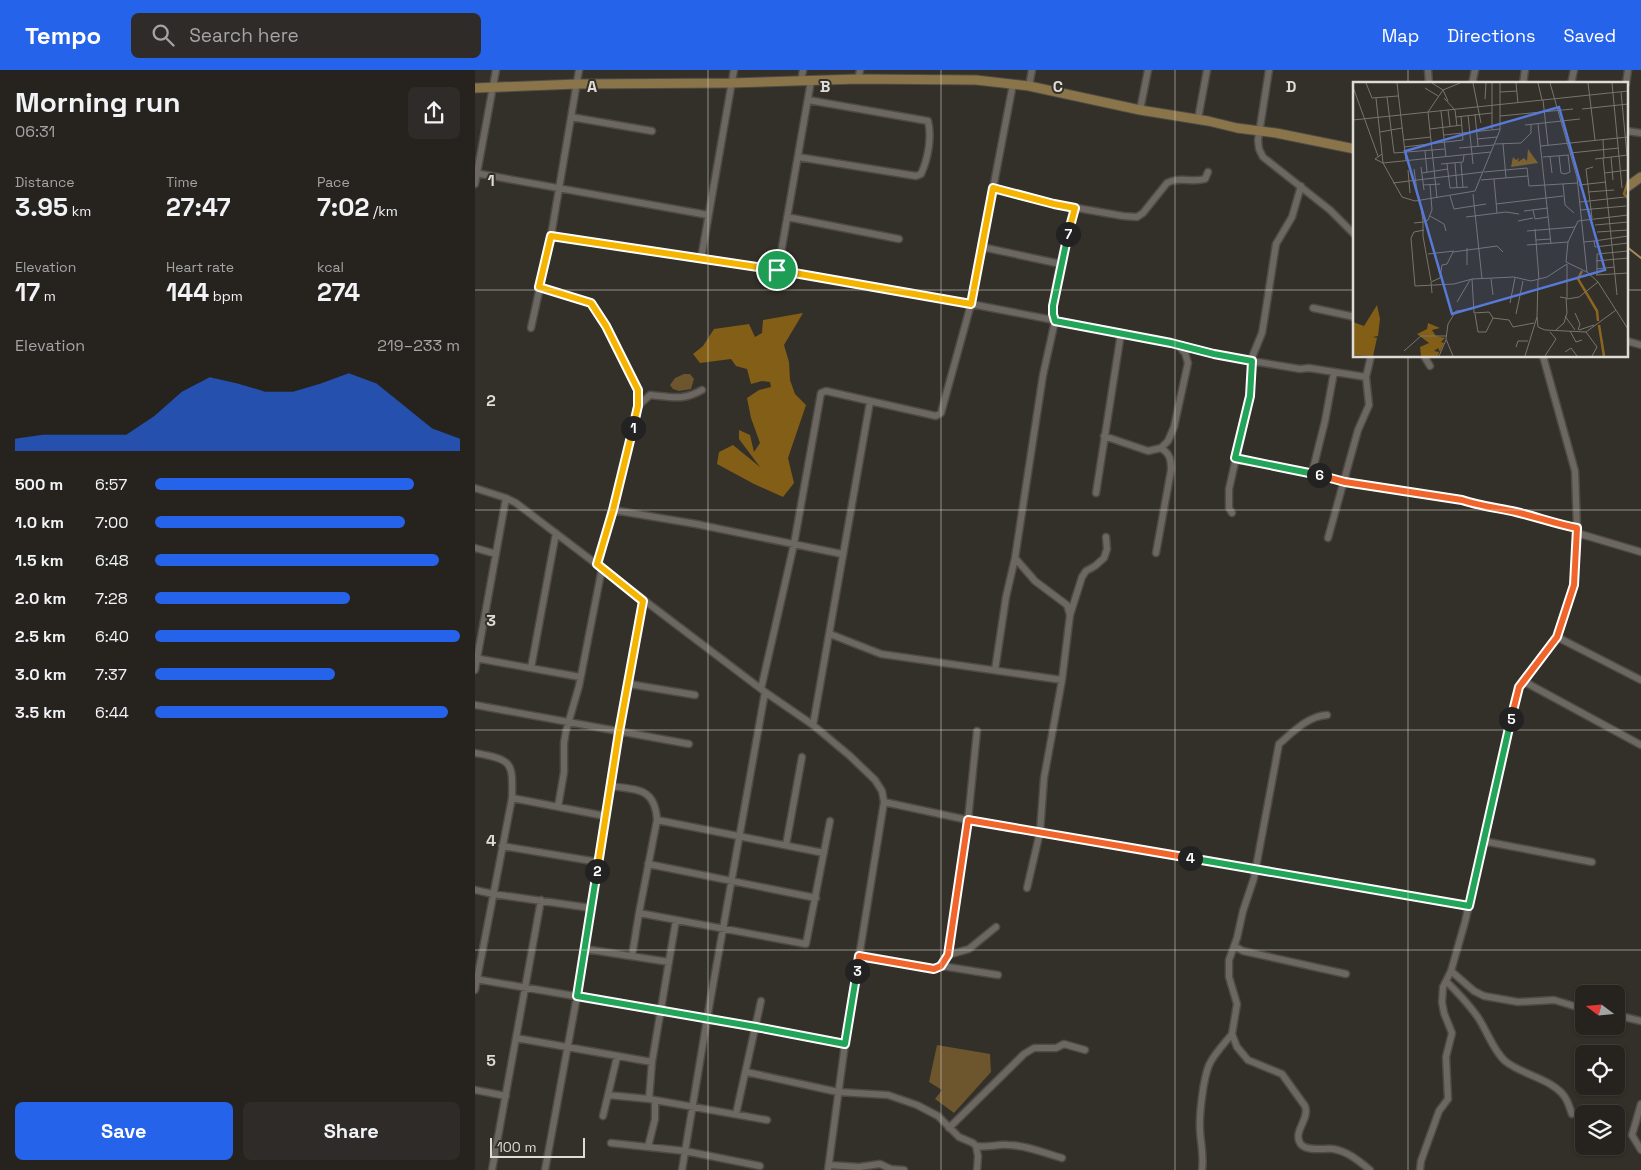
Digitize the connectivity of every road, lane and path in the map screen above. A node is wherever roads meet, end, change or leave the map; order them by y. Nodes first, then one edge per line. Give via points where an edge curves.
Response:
1 (496, 70) edge
2 (579, 70) edge
3 (734, 70) edge
4 (803, 70) edge
5 (1032, 70) edge
6 (1148, 70) edge
7 (1207, 70) edge
8 (1269, 70) edge
9 (859, 75) edge
10 (801, 81) junction
11 (811, 81) junction
12 (731, 83) junction
13 (577, 84) junction
14 (1013, 84) junction
15 (1029, 86) junction
16 (475, 88) edge
17 (493, 88) junction
18 (807, 100) junction
19 (1140, 110) junction
20 (571, 117) junction
21 (1198, 119) junction
22 (652, 131) dead end
23 (1259, 131) junction
24 (1353, 149) edge
25 (798, 157) junction
26 (1208, 172) dead end
27 (476, 174) edge
28 (1641, 178) edge
29 (475, 184) edge
30 (1301, 186) junction
31 (1629, 187) edge
32 (559, 188) junction
33 (993, 188) junction
34 (1075, 208) junction
35 (708, 216) junction
36 (787, 217) junction
37 (1353, 233) edge
38 (551, 236) junction
39 (899, 239) dead end
40 (982, 247) junction
41 (701, 259) junction
42 (1061, 264) junction
43 (777, 270) junction
44 (539, 287) junction
45 (971, 304) junction
46 (1313, 308) dead end
47 (1353, 317) edge
48 (1055, 321) junction
49 (531, 328) dead end
50 (1121, 333) junction
51 (1177, 344) junction
52 (1371, 358) edge
53 (1425, 358) edge
54 (1544, 358) edge
55 (1252, 361) junction
56 (1430, 366) dead end
57 (1334, 372) junction
58 (1367, 377) junction
59 (702, 390) dead end
60 (871, 402) junction
61 (638, 406) junction
62 (1105, 436) junction
63 (1161, 448) junction
64 (1235, 458) junction
65 (1312, 473) junction
66 (1345, 482) junction
67 (475, 488) edge
68 (1096, 493) dead end
69 (506, 498) junction
70 (613, 510) junction
71 (1232, 513) dead end
72 (1577, 530) junction
73 (556, 533) junction
74 (1106, 537) dead end
75 (1328, 538) dead end
76 (794, 544) junction
77 (475, 548) edge
78 (1641, 552) edge
79 (1156, 553) dead end
80 (496, 554) junction
81 (842, 554) junction
82 (1015, 558) junction
83 (600, 566) junction
84 (643, 601) junction
85 (1070, 614) junction
86 (830, 634) junction
87 (1557, 637) junction
88 (476, 658) edge
89 (531, 668) junction
90 (475, 670) edge
91 (995, 670) junction
92 (580, 677) junction
93 (1062, 680) junction
94 (1641, 680) edge
95 (1523, 681) junction
96 (629, 684) junction
97 (763, 691) junction
98 (695, 695) dead end
99 (475, 706) edge
100 (1327, 715) dead end
101 (569, 722) junction
102 (813, 726) junction
103 (977, 731) dead end
104 (619, 732) junction
105 (689, 744) dead end
106 (1641, 745) edge
107 (475, 753) edge
108 (802, 757) dead end
109 (610, 786) junction
110 (512, 798) junction
111 (884, 802) junction
112 (558, 808) junction
113 (605, 816) junction
114 (657, 820) junction
115 (968, 820) junction
116 (830, 821) dead end
117 (1040, 832) junction
118 (740, 836) junction
119 (1483, 841) junction
120 (786, 845) junction
121 (502, 846) junction
122 (824, 853) junction
123 (598, 862) junction
124 (1592, 862) dead end
125 (648, 864) junction
126 (1256, 869) junction
127 (732, 881) junction
128 (1027, 888) dead end
129 (475, 890) edge
130 (493, 894) junction
131 (816, 898) junction
132 (541, 900) junction
133 (1469, 906) junction
134 (591, 908) junction
135 (639, 913) junction
136 (676, 920) junction
137 (996, 927) dead end
138 (723, 930) junction
139 (1234, 946) junction
140 (585, 949) junction
141 (948, 955) junction
142 (632, 956) junction
143 (859, 956) junction
144 (669, 962) junction
145 (941, 966) junction
146 (1451, 971) junction
147 (1346, 974) dead end
148 (998, 976) dead end
149 (476, 980) edge
150 (1446, 981) junction
151 (526, 987) junction
152 (475, 990) edge
153 (577, 996) junction
154 (761, 1001) dead end
155 (1575, 1006) edge
156 (661, 1011) junction
157 (1625, 1018) edge
158 (707, 1019) junction
159 (1641, 1022) edge
160 (756, 1027) junction
161 (1232, 1034) junction
162 (516, 1038) junction
163 (845, 1044) junction
164 (567, 1047) junction
165 (1085, 1050) dead end
166 (617, 1057) junction
167 (652, 1062) junction
168 (746, 1072) junction
169 (475, 1090) edge
170 (838, 1092) junction
171 (608, 1094) junction
172 (506, 1096) junction
173 (652, 1100) junction
174 (1641, 1104) edge
175 (692, 1107) junction
176 (737, 1114) junction
177 (1571, 1114) dead end
178 (603, 1116) dead end
179 (767, 1120) dead end
180 (949, 1128) junction
181 (611, 1143) dead end
182 (976, 1146) junction
183 (647, 1147) junction
184 (1641, 1150) edge
185 (685, 1151) junction
186 (1062, 1158) dead end
187 (760, 1166) dead end
188 (828, 1167) edge
189 (493, 1170) edge
190 (545, 1170) edge
191 (682, 1170) edge
192 (904, 1170) edge
193 (977, 1170) edge
194 (1202, 1170) edge
195 (1370, 1170) edge
196 (1420, 1170) edge

1 - 17 street
2 - 13 street
3 - 12 street
4 - 10 street
5 - 15 street
6 - 19 street
7 - 21 street
8 - 23 street
9 - 11 main road
9 - 14 main road
10 - 11 main road
10 - 12 main road
11 - 18 street
12 - 13 main road
12 - 35 street
13 - 17 main road
13 - 20 street
14 - 15 main road
14 - 33 street
15 - 19 main road
16 - 17 main road
17 - 27 street
18 - 25 street
18 - 25 street via 928,121 927,156 921,174 916,176
19 - 21 main road
20 - 22 street
20 - 32 street
21 - 23 main road
23 - 24 main road
23 - 30 street via 1259,149 1263,157
25 - 36 street
26 - 34 street via 1205,179 1199,181 1173,180 1167,183 1137,217
27 - 29 street
27 - 32 street
28 - 31 main road
30 - 37 street
30 - 55 street via 1292,217 1276,244 1262,333
32 - 35 street
32 - 38 street
33 - 34 street
33 - 40 street
34 - 42 street
35 - 41 street
36 - 39 street
36 - 43 street
38 - 41 street
38 - 44 street
40 - 42 street
40 - 45 street
41 - 43 street
42 - 48 street via 1053,306
43 - 45 street
44 - 49 street
44 - 61 street via 591,303 638,390
45 - 48 street
45 - 60 street via 938,416
46 - 47 street
48 - 50 street
48 - 82 street via 1043,375
50 - 51 street
50 - 62 street
51 - 55 street
51 - 63 street via 1185,353 1188,364 1174,427
52 - 58 street
53 - 56 street
54 - 72 street via 1575,472
55 - 57 street
55 - 64 street via 1250,396
57 - 58 street
57 - 65 street
58 - 66 street via 1369,405 1358,430
59 - 61 street via 683,398 651,395
60 - 76 street via 826,391 821,393
60 - 81 street
61 - 70 street
62 - 63 street via 1148,452
62 - 68 street
63 - 79 street via 1168,453 1171,470
64 - 65 street
64 - 71 street via 1229,489
65 - 66 street
66 - 72 street via 1462,500
66 - 75 street
67 - 69 street
69 - 73 street
69 - 80 street
70 - 76 street
70 - 83 street
72 - 78 street
72 - 87 street via 1574,585
73 - 83 street
73 - 89 street
74 - 85 street via 1104,558 1082,576
76 - 81 street
76 - 97 street
77 - 80 street
80 - 88 street
81 - 86 street
82 - 85 street via 1035,581 1067,604
82 - 91 street
83 - 84 street
83 - 92 street
84 - 96 street
84 - 97 street
85 - 93 street
86 - 91 street via 881,654
86 - 102 street
87 - 94 street
87 - 95 street
88 - 89 street
88 - 90 street
89 - 92 street
91 - 93 street
92 - 101 street
93 - 117 street via 1044,778
95 - 106 street
95 - 119 street
96 - 98 street
96 - 104 street
97 - 102 street
97 - 118 street
99 - 101 street
100 - 126 street via 1317,716 1279,744
101 - 104 street
101 - 112 street
102 - 111 street via 875,780
103 - 115 street
104 - 105 street
104 - 109 street
107 - 110 street via 497,757 511,767
108 - 120 street
109 - 113 street
109 - 114 street via 649,795 654,801
110 - 112 street
110 - 121 street
111 - 115 street
111 - 143 street
112 - 113 street
113 - 123 street
114 - 118 street
114 - 125 street
115 - 117 street
115 - 141 street
116 - 122 street
117 - 126 street
117 - 128 street
118 - 120 street
118 - 127 street
119 - 124 street
119 - 133 street
120 - 122 street
121 - 123 street
121 - 130 street
122 - 131 street
123 - 134 street
125 - 127 street
125 - 135 street
126 - 133 street
126 - 139 street
127 - 131 street
127 - 138 street
129 - 130 street
130 - 132 street
130 - 149 street
131 - 138 street via 806,944
132 - 134 street
132 - 151 street
133 - 146 street
134 - 140 street
135 - 136 street
135 - 142 street
136 - 138 street
136 - 144 street
137 - 141 street via 969,949
138 - 158 street
139 - 147 street via 1243,951
139 - 161 street via 1228,968 1237,1004
140 - 142 street
140 - 153 street
141 - 145 street
142 - 144 street
143 - 145 street via 934,969
143 - 163 street
144 - 156 street
145 - 148 street
146 - 150 street
146 - 155 street via 1484,996 1518,1002 1554,1000
149 - 151 street
149 - 152 street
150 - 177 street via 1479,1018 1503,1060 1558,1090 1566,1098
150 - 196 street via 1442,1002 1452,1033 1446,1057 1448,1099 1439,1111
151 - 153 street
151 - 162 street
153 - 156 street
153 - 164 street
154 - 160 street
156 - 158 street
156 - 167 street
157 - 159 street
158 - 160 street
158 - 175 street
160 - 163 street
160 - 168 street
161 - 194 street via 1209,1067 1202,1099
161 - 195 street via 1237,1047 1248,1060 1282,1074 1305,1106 1307,1112 1298,1136 1304,1148 1336,1150 1354,1157
162 - 164 street
162 - 172 street
163 - 170 street
164 - 166 street
164 - 190 street
165 - 180 street via 1064,1044 1056,1048 1034,1048
166 - 167 street
166 - 171 street
167 - 173 street
168 - 170 street
168 - 176 street
169 - 172 street
170 - 180 street via 887,1095 903,1100 938,1116
170 - 188 street
171 - 173 street
171 - 178 street
172 - 189 street
173 - 175 street
173 - 183 street via 655,1119
174 - 184 street via 1632,1136
175 - 176 street
175 - 185 street
176 - 179 street
180 - 182 street
181 - 183 street
182 - 186 street via 1022,1146
182 - 193 street
183 - 185 street
185 - 187 street
185 - 191 street
188 - 192 street via 879,1164

